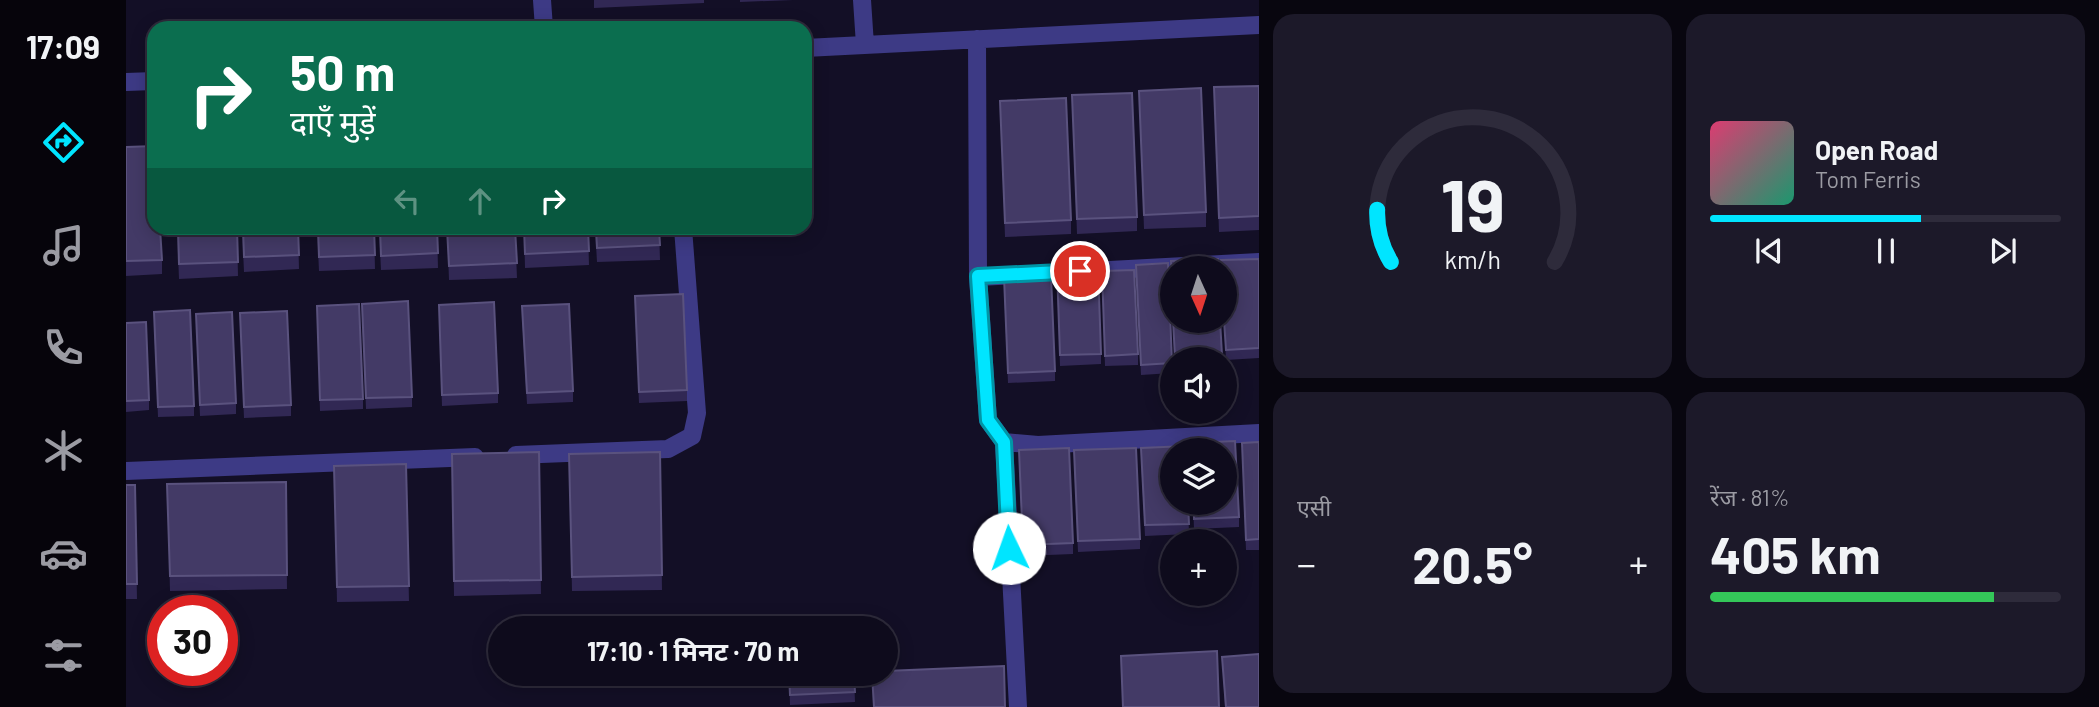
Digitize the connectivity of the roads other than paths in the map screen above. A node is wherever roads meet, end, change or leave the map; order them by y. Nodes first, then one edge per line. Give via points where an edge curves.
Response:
1 (542, 0) edge
2 (862, 0) edge
3 (544, 21) edge
4 (1259, 25) edge
5 (977, 39) junction
6 (865, 45) junction
7 (812, 48) edge
8 (147, 81) edge
9 (126, 82) edge
10 (684, 235) edge
11 (1259, 262) edge
12 (978, 276) junction
13 (1259, 433) edge
14 (1004, 442) junction
15 (126, 471) edge
16 (1018, 707) edge

1 - 3 street
2 - 6 street
4 - 5 street
5 - 6 street
5 - 12 street
6 - 7 street
8 - 9 street
10 - 15 street via 697,413 692,436 668,449
11 - 12 street
12 - 14 street via 988,420
13 - 14 street via 1038,445
14 - 16 street

